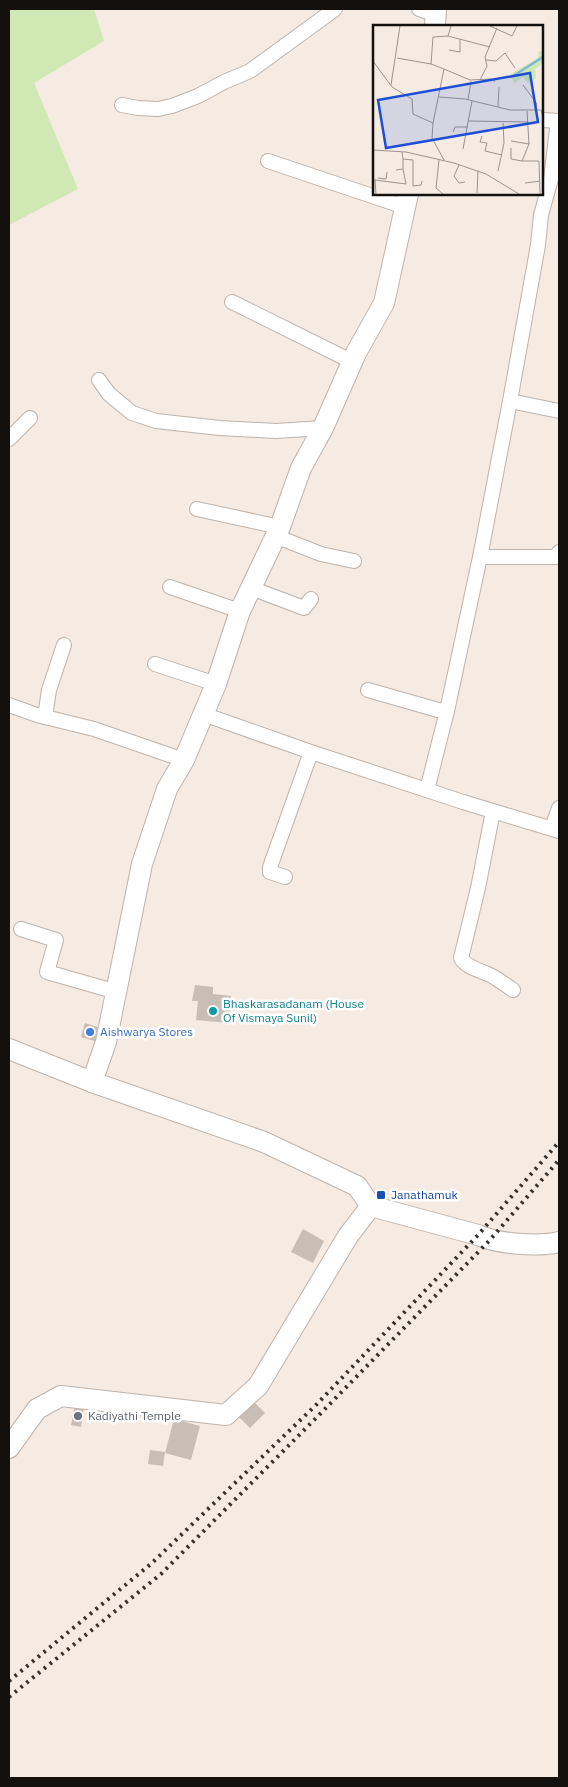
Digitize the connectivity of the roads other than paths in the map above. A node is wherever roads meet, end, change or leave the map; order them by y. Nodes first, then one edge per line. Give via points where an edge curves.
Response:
1 (335, 9) edge
2 (122, 105) dead end
3 (543, 120) edge
4 (558, 121) edge
5 (268, 161) dead end
6 (373, 190) edge
7 (389, 195) edge
8 (407, 200) edge
9 (232, 302) dead end
10 (353, 362) junction
11 (99, 380) dead end
12 (510, 401) junction
13 (559, 411) edge
14 (30, 418) dead end
15 (323, 428) junction
16 (9, 439) edge
17 (197, 509) dead end
18 (277, 532) junction
19 (559, 552) edge
20 (480, 557) junction
21 (354, 561) dead end
22 (170, 587) dead end
23 (251, 588) junction
24 (311, 600) dead end
25 (240, 611) junction
26 (64, 645) dead end
27 (156, 664) dead end
28 (216, 684) junction
29 (368, 690) dead end
30 (9, 705) edge
31 (447, 711) junction
32 (203, 714) junction
33 (45, 717) junction
34 (310, 752) junction
35 (184, 760) junction
36 (427, 790) junction
37 (559, 808) edge
38 (493, 811) junction
39 (556, 829) edge
40 (285, 877) dead end
41 (21, 929) dead end
42 (512, 990) dead end
43 (117, 992) junction
44 (9, 1049) edge
45 (92, 1082) junction
46 (371, 1206) junction
47 (559, 1242) edge
48 (9, 1448) edge

1 - 2 street via 250,71 198,96 158,109
3 - 4 street
4 - 12 street
5 - 6 street
7 - 8 street
8 - 10 main road via 384,303
9 - 10 street
10 - 15 main road
11 - 15 street via 109,394 132,413 156,421 276,431
12 - 13 street
12 - 20 street
14 - 16 street
15 - 18 main road via 301,468
17 - 18 street
18 - 21 street via 321,554
18 - 23 main road
19 - 20 street via 556,557
20 - 31 street
22 - 25 street
23 - 24 street via 304,608
23 - 25 main road
25 - 28 main road
26 - 33 street via 49,690
27 - 28 street
28 - 32 main road
29 - 31 street
30 - 33 street
31 - 36 street
32 - 34 street
32 - 35 main road
33 - 35 street via 94,729
34 - 36 street
34 - 40 street via 270,867 270,872
35 - 43 main road via 167,789 142,864
36 - 38 street
37 - 39 street
38 - 39 street
38 - 42 street via 461,958
41 - 43 street via 56,940 47,972
43 - 45 main road via 106,1042
44 - 45 main road
45 - 46 main road via 264,1142 357,1186
46 - 47 main road via 489,1240 547,1245
46 - 48 main road via 348,1236 258,1386 226,1415 61,1396 37,1409

